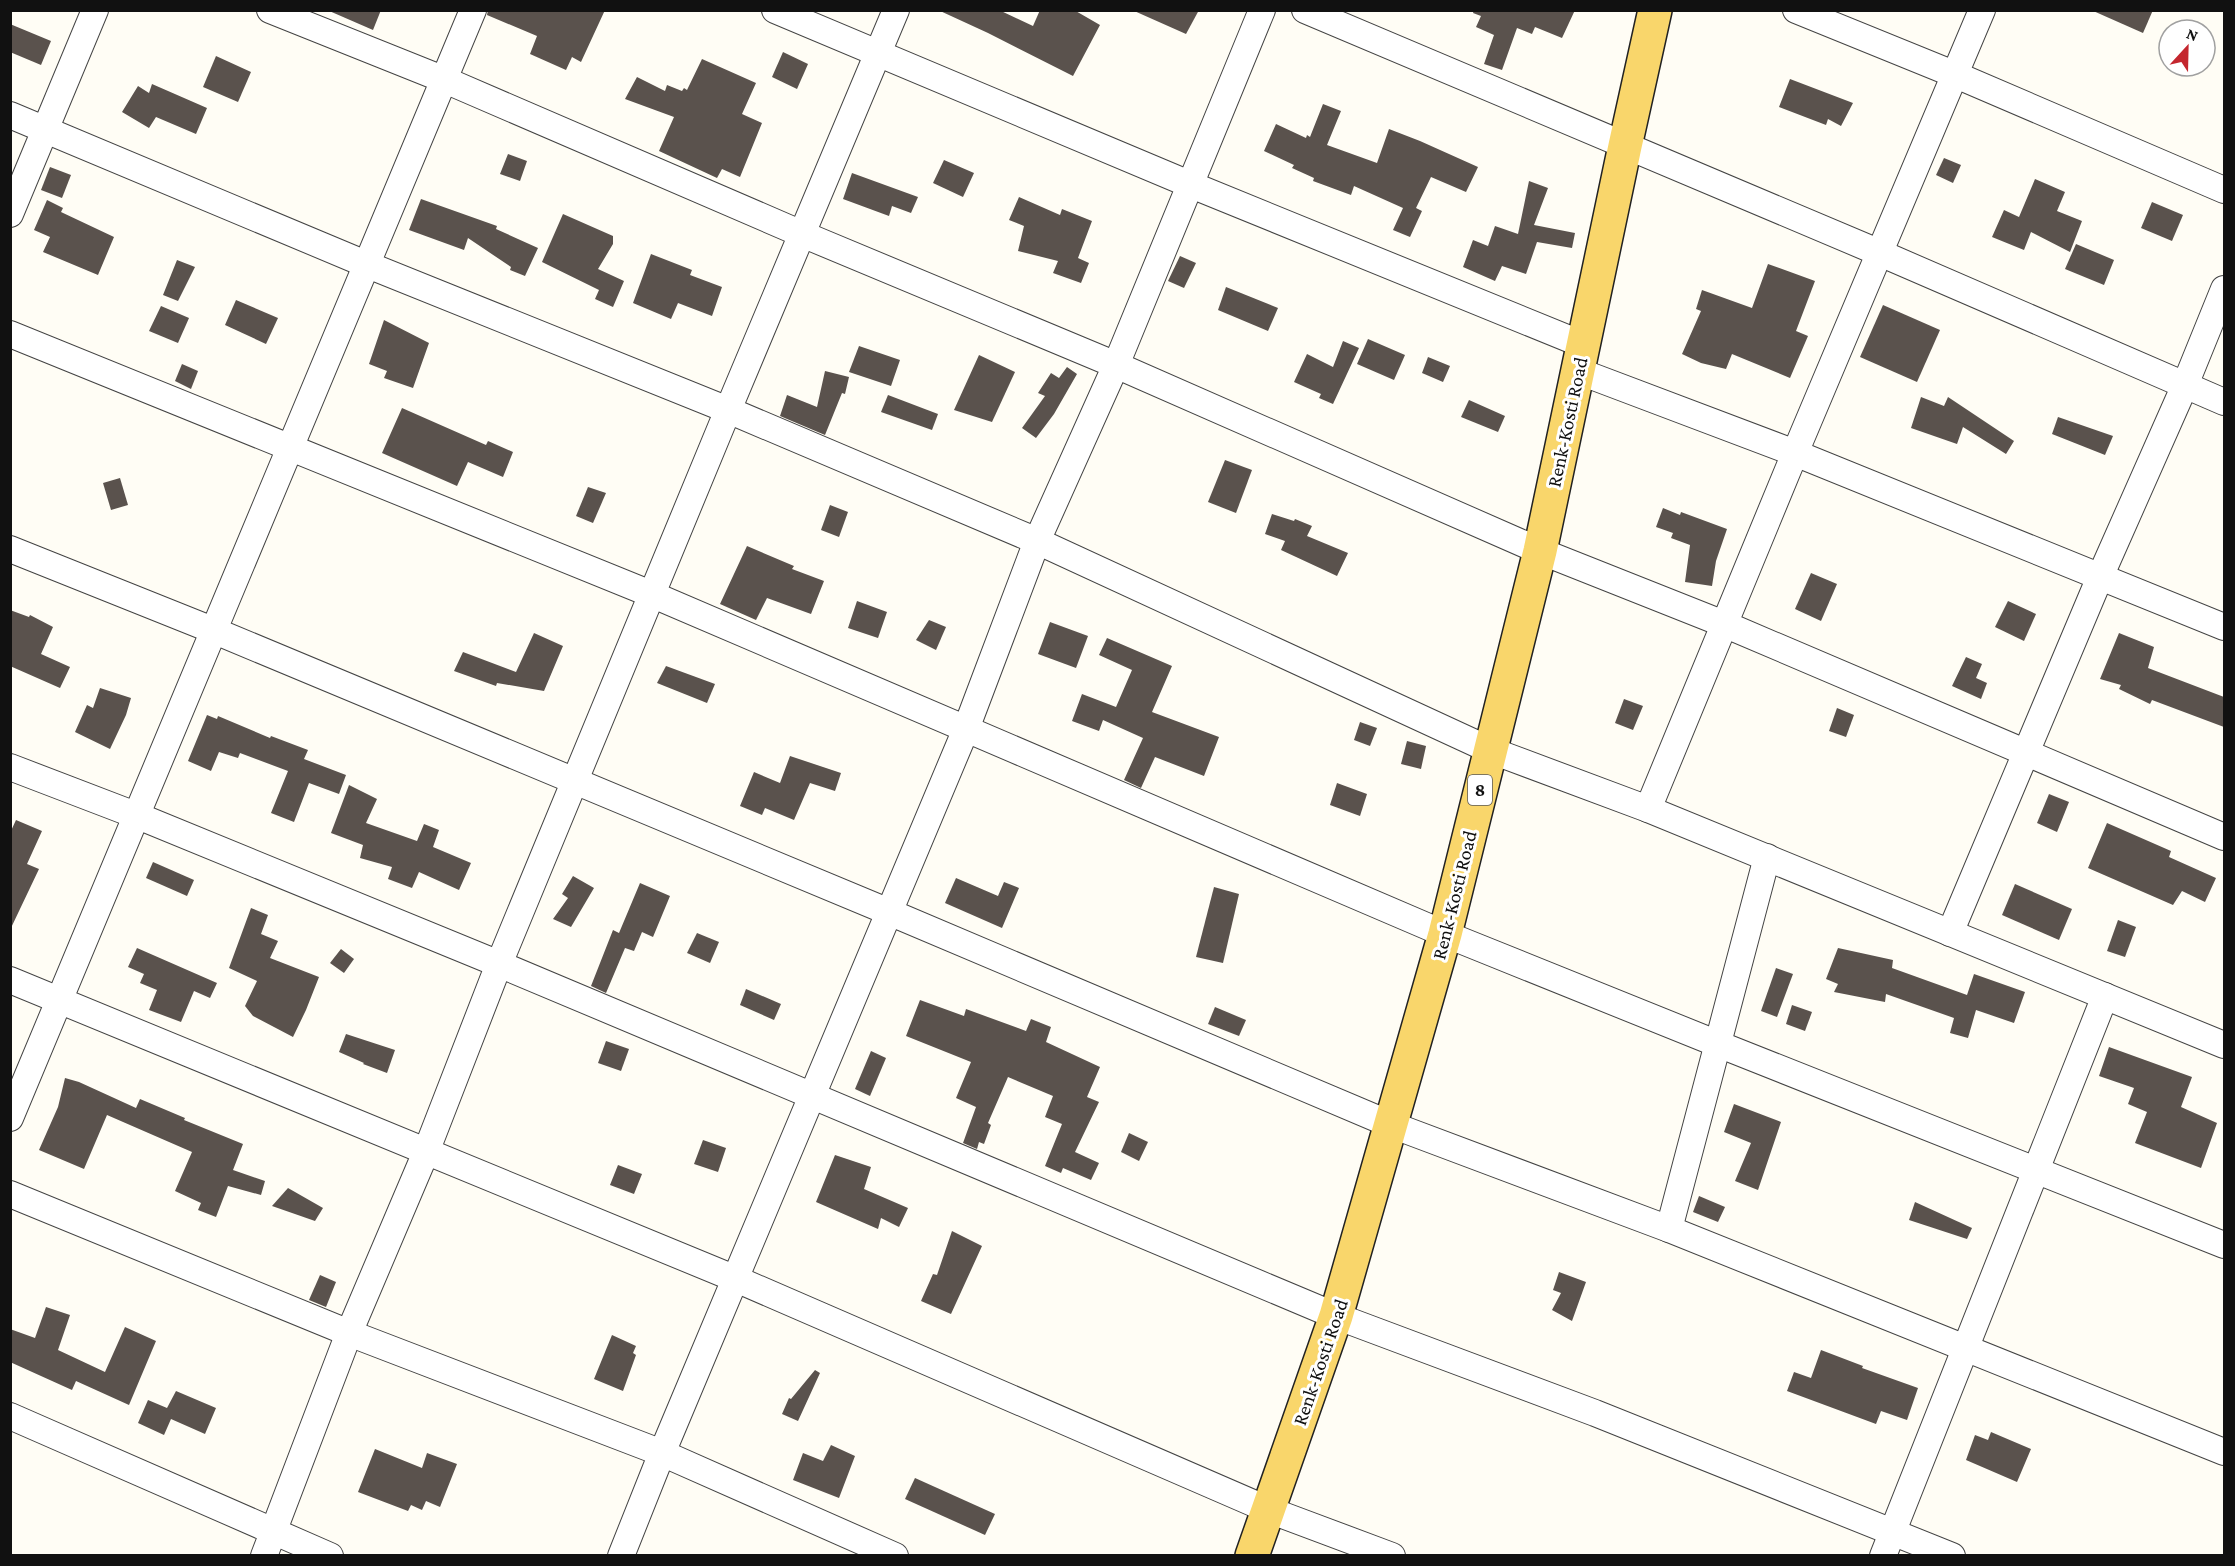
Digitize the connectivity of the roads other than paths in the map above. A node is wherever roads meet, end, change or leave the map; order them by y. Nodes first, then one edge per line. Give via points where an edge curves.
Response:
1 (95, 10) edge
2 (270, 10) edge
3 (473, 10) edge
4 (775, 10) edge
5 (896, 10) edge
6 (1262, 10) edge
7 (1305, 10) edge
8 (1655, 10) edge
9 (1796, 10) edge
10 (1982, 10) edge
11 (878, 54) junction
12 (1956, 75) junction
13 (445, 80) junction
14 (10, 115) edge
15 (45, 130) junction
16 (1624, 146) junction
17 (1189, 184) junction
18 (2224, 190) edge
19 (10, 214) edge
20 (802, 234) junction
21 (1880, 253) junction
22 (368, 265) junction
23 (2224, 289) edge
24 (10, 334) edge
25 (1581, 358) junction
26 (1116, 364) junction
27 (2185, 385) junction
28 (2224, 402) edge
29 (728, 410) junction
30 (290, 449) junction
31 (1795, 453) junction
32 (1037, 541) junction
33 (10, 549) edge
34 (1540, 551) junction
35 (2100, 577) junction
36 (651, 594) junction
37 (1724, 624) junction
38 (2224, 627) edge
39 (215, 631) junction
40 (966, 729) junction
41 (1490, 750) junction
42 (2026, 753) junction
43 (10, 766) edge
44 (575, 781) junction
45 (1648, 809) junction
46 (138, 816) junction
47 (2224, 837) edge
48 (1767, 858) junction
49 (889, 912) junction
50 (1950, 933) junction
51 (1445, 934) junction
52 (499, 964) junction
53 (10, 980) edge
54 (2105, 996) junction
55 (59, 1000) junction
56 (1718, 1044) junction
57 (2224, 1045) edge
58 (813, 1096) junction
59 (10, 1118) edge
60 (1392, 1125) junction
61 (426, 1152) junction
62 (2035, 1170) junction
63 (10, 1194) edge
64 (1669, 1229) junction
65 (2224, 1245) edge
66 (736, 1279) junction
67 (1336, 1316) junction
68 (349, 1333) junction
69 (1964, 1348) junction
70 (10, 1416) edge
71 (2224, 1452) edge
72 (662, 1453) junction
73 (1269, 1510) junction
74 (1892, 1531) junction
75 (274, 1532) junction
76 (264, 1556) edge
77 (330, 1556) edge
78 (621, 1556) edge
79 (895, 1556) edge
80 (1252, 1556) edge
81 (1392, 1556) edge
82 (1883, 1556) edge
83 (1952, 1556) edge

1 - 15 street
2 - 13 street
3 - 13 street
4 - 11 street
5 - 11 street
6 - 17 street
7 - 16 street
8 - 16 main road, Renk-Kosti Road / 8
9 - 12 street
10 - 12 street
11 - 17 street
11 - 20 street
12 - 18 street
12 - 21 street
13 - 20 street
13 - 22 street
14 - 15 street
15 - 19 street
15 - 22 street
16 - 21 street
16 - 25 main road, Renk-Kosti Road / 8
17 - 25 street
17 - 26 street
20 - 26 street
20 - 29 street
21 - 27 street
21 - 31 street
22 - 29 street
22 - 30 street
23 - 27 street
24 - 30 street
25 - 31 street
25 - 34 main road, Renk-Kosti Road / 8
26 - 32 street
26 - 34 street
27 - 28 street
27 - 35 street
29 - 32 street
29 - 36 street
30 - 36 street
30 - 39 street
31 - 35 street
31 - 37 street
32 - 40 street
32 - 41 street
33 - 39 street
34 - 37 street
34 - 41 main road, Renk-Kosti Road / 8
35 - 38 street
35 - 42 street
36 - 40 street
36 - 44 street
37 - 42 street
37 - 45 street
39 - 44 street
39 - 46 street
40 - 49 street
40 - 51 street
41 - 45 street
41 - 51 main road, Renk-Kosti Road / 8
42 - 47 street
42 - 50 street
43 - 46 street
44 - 49 street
44 - 52 street
45 - 48 street
46 - 52 street
46 - 55 street
48 - 50 street
48 - 56 street
49 - 58 street
49 - 60 street
50 - 54 street
51 - 56 street
51 - 60 main road, Renk-Kosti Road / 8
52 - 58 street
52 - 61 street
53 - 55 street
54 - 57 street
54 - 62 street
55 - 59 street
55 - 61 street
56 - 62 street
56 - 64 street
58 - 66 street
58 - 67 street
60 - 64 street
60 - 67 main road, Renk-Kosti Road / 8
61 - 66 street
61 - 68 street
62 - 65 street
62 - 69 street
63 - 68 street
64 - 69 street
66 - 72 street
66 - 73 street
67 - 73 main road, Renk-Kosti Road / 8
67 - 74 street
68 - 72 street
68 - 75 street
69 - 71 street
69 - 74 street
70 - 75 street
72 - 78 street
72 - 79 street
73 - 80 main road, Renk-Kosti Road / 8
73 - 81 street
74 - 82 street
74 - 83 street
75 - 76 street
75 - 77 street

